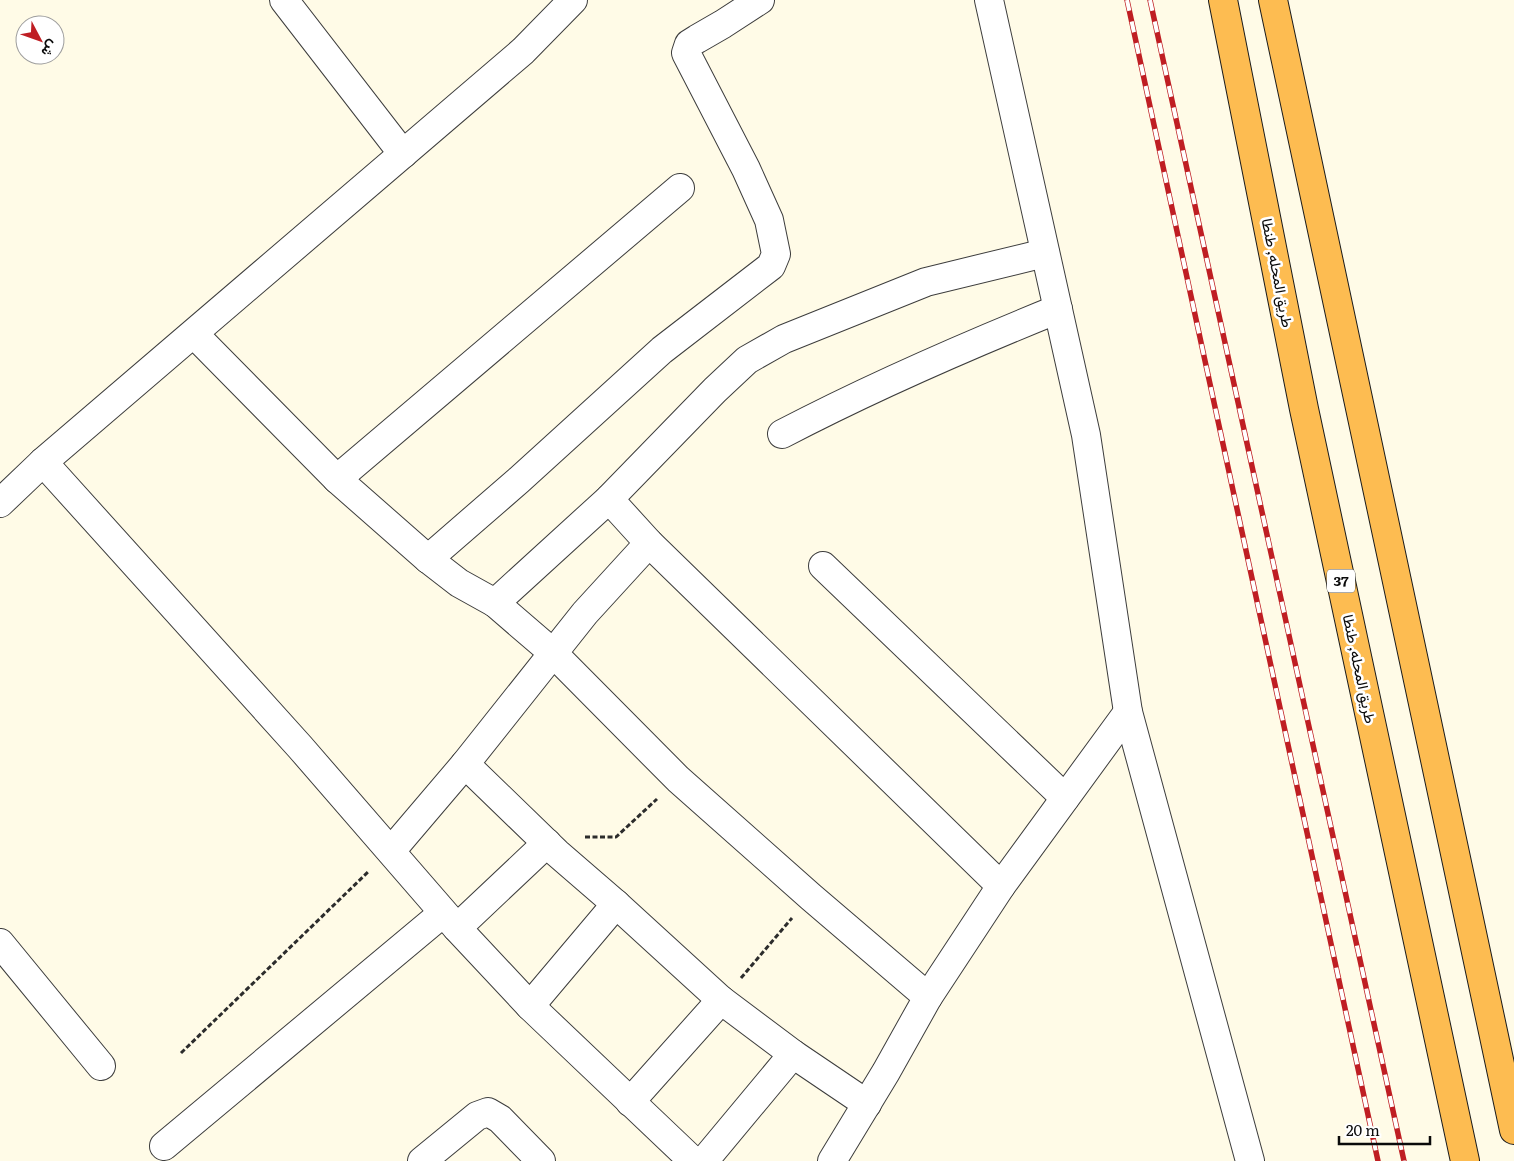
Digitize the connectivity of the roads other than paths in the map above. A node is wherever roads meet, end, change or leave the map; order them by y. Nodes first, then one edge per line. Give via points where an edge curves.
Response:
1 (284, 0) edge
2 (573, 0) edge
3 (760, 0) edge
4 (989, 0) edge
5 (1273, 0) edge
6 (1221, 4) edge
7 (403, 154) junction
8 (680, 188) dead end
9 (1045, 253) junction
10 (1058, 309) junction
11 (194, 334) junction
12 (782, 434) dead end
13 (43, 462) junction
14 (337, 479) junction
15 (608, 499) junction
16 (0, 503) edge
17 (649, 543) junction
18 (428, 559) junction
19 (823, 566) dead end
20 (495, 602) junction
21 (552, 652) junction
22 (1128, 712) junction
23 (465, 764) junction
24 (1065, 798) junction
25 (552, 848) junction
26 (391, 851) junction
27 (1001, 886) junction
28 (616, 904) junction
29 (450, 920) junction
30 (0, 943) edge
31 (928, 997) junction
32 (721, 1000) junction
33 (530, 1006) junction
34 (793, 1054) junction
35 (101, 1066) dead end
36 (1509, 1080) edge
37 (630, 1102) junction
38 (867, 1104) junction
39 (1514, 1130) edge
40 (164, 1146) dead end
41 (534, 1159) edge
42 (422, 1161) edge
43 (693, 1161) edge
44 (704, 1161) edge
45 (832, 1161) edge
46 (1250, 1161) edge
47 (1465, 1161) edge

1 - 7 street
2 - 7 street via 523,51
3 - 18 street via 689,44 686,53 746,169 768,220 776,254 771,266 662,350
4 - 9 street
5 - 36 highway
6 - 47 highway, طريق المحله, طنطا / 37
7 - 11 street
8 - 14 street
9 - 10 street
9 - 15 street via 926,282 784,339 732,372
10 - 12 street via 949,354
10 - 22 street via 1086,435
11 - 13 street
11 - 14 street
13 - 16 street
13 - 26 street
14 - 18 street
15 - 17 street
15 - 20 street
17 - 21 street
17 - 27 street
18 - 20 street via 459,583
19 - 24 street
20 - 21 street
21 - 23 street
21 - 31 street via 678,779
22 - 24 street
22 - 46 street
23 - 25 street
23 - 26 street
24 - 27 street
25 - 28 street
25 - 29 street
26 - 29 street
27 - 31 street
28 - 32 street
28 - 33 street
29 - 33 street
29 - 40 street
30 - 35 street
31 - 38 street
32 - 34 street
32 - 37 street
33 - 37 street
34 - 38 street
34 - 44 street
36 - 39 highway
37 - 43 street
38 - 45 street
41 - 42 street via 500,1119 488,1112 477,1116

